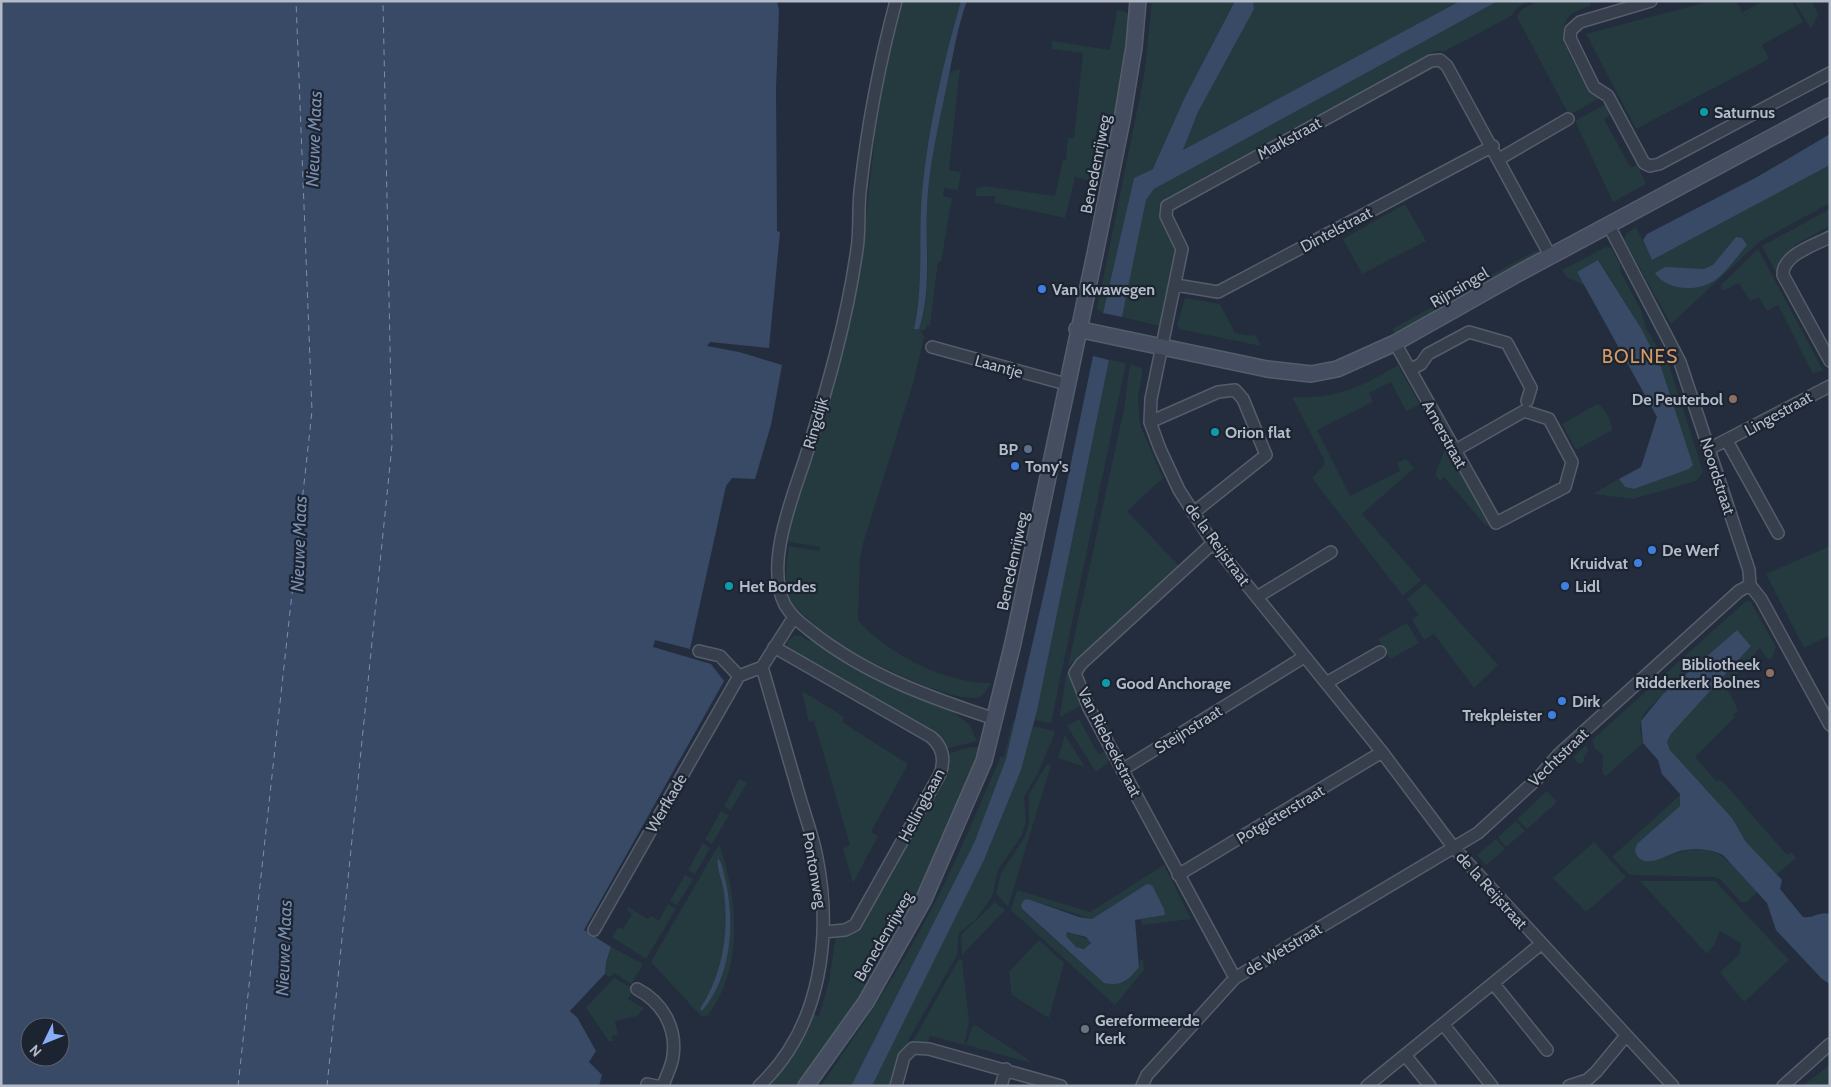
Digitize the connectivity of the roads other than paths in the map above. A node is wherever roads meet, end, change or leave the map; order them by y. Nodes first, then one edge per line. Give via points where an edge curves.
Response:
1 (896, 1) edge
2 (1138, 1) edge
3 (1650, 1) edge
4 (1830, 74) edge
5 (1830, 106) edge
6 (1568, 118) dead end
7 (1492, 146) junction
8 (1499, 159) junction
9 (1608, 226) junction
10 (1830, 237) edge
11 (1551, 257) junction
12 (1176, 285) junction
13 (1077, 330) junction
14 (1395, 343) junction
15 (932, 347) dead end
16 (1162, 347) junction
17 (1830, 361) edge
18 (1410, 370) junction
19 (1066, 384) junction
20 (1830, 386) edge
21 (1525, 406) junction
22 (1150, 422) junction
23 (1727, 441) junction
24 (1709, 449) junction
25 (1454, 451) junction
26 (1193, 513) junction
27 (1778, 533) dead end
28 (1213, 543) junction
29 (1331, 552) dead end
30 (1750, 585) junction
31 (1257, 597) junction
32 (794, 617) junction
33 (774, 647) junction
34 (699, 651) dead end
35 (1380, 652) dead end
36 (1304, 657) junction
37 (762, 667) junction
38 (739, 676) junction
39 (1326, 683) junction
40 (995, 719) junction
41 (1830, 724) edge
42 (1382, 752) junction
43 (1122, 770) junction
44 (1454, 848) junction
45 (1178, 875) junction
46 (594, 930) dead end
47 (824, 932) junction
48 (1541, 944) junction
49 (1235, 978) junction
50 (1493, 983) junction
51 (637, 989) dead end
52 (1443, 1024) junction
53 (1625, 1037) junction
54 (1830, 1044) edge
55 (1547, 1050) dead end
56 (1405, 1055) junction
57 (1006, 1069) junction
58 (663, 1086) edge
59 (760, 1086) edge
60 (806, 1086) edge
61 (896, 1086) edge
62 (1001, 1086) edge
63 (1060, 1086) edge
64 (1142, 1086) edge
65 (1367, 1086) edge
66 (1430, 1086) edge
67 (1492, 1086) edge
68 (1569, 1086) edge
69 (1673, 1086) edge
70 (1783, 1086) edge

1 - 32 street, Ringdijk via 872,103 850,296 781,542 778,583
2 - 13 street, Benedenrijweg via 1122,120
3 - 4 street via 1580,22 1571,30 1570,38 1594,87 1608,96 1644,163 1650,166
5 - 9 street, Rijnsingel
6 - 8 street
7 - 8 street, Markstraat
7 - 12 street, Dintelstraat via 1218,292
7 - 12 street, Markstraat via 1447,66 1440,60 1431,60 1167,206 1166,216 1182,249
8 - 11 street, Markstraat
9 - 11 street, Rijnsingel
9 - 24 street, Noordstraat via 1680,362
10 - 17 street via 1788,260 1783,270
11 - 14 street, Rijnsingel
12 - 16 street, Markstraat
13 - 16 street, Rijnsingel
13 - 19 street, Benedenrijweg
14 - 16 street, Rijnsingel via 1337,369 1311,374 1267,369
14 - 18 street, Amerstraat
15 - 19 street, Laantje
16 - 22 street, de la Reijstraat via 1151,399
18 - 21 street via 1421,364 1428,354 1469,332 1508,342 1531,388
18 - 25 street, Amerstraat
19 - 40 street, Benedenrijweg
20 - 23 street, Lingestraat
21 - 25 street
21 - 25 street, Amerstraat via 1549,419 1572,462 1565,487 1496,523
22 - 26 street, de la Reijstraat
22 - 26 street via 1218,392 1236,390 1243,399 1266,456
23 - 24 street, Lingestraat
23 - 27 street, Lingestraat
24 - 30 street, Noordstraat via 1749,570
26 - 28 street, de la Reijstraat
28 - 31 street, de la Reijstraat
28 - 43 street, Van Riebeekstraat via 1075,672 1089,708
29 - 31 street, de la Reijstraat
30 - 41 street, Noordstraat via 1762,599
30 - 44 street, Vechtstraat via 1636,683 1478,833
31 - 36 street, de la Reijstraat
32 - 33 street
32 - 40 street, Ringdijk via 865,667 934,698
33 - 37 street
33 - 47 street, Hellingbaan via 931,737 938,743 944,763 855,925 845,930
34 - 38 street via 720,656
35 - 39 street
36 - 39 street, de la Reijstraat
36 - 43 street, Steijnstraat
37 - 38 street
37 - 47 street, Pontonweg via 816,852
38 - 46 street, Werfkade
39 - 42 street, de la Reijstraat
40 - 60 street, Benedenrijweg via 984,761 924,899 866,1002
42 - 44 street, de la Reijstraat
42 - 45 street, Potgieterstraat
43 - 45 street, Van Riebeekstraat
44 - 48 street, de la Reijstraat
44 - 49 street, de Wetstraat
45 - 49 street, Van Riebeekstraat
47 - 59 street, Pontonweg via 818,978 805,1021 792,1046
48 - 50 street
48 - 53 street, de la Reijstraat
49 - 64 street, de Wetstraat via 1147,1075
50 - 52 street
50 - 55 street
51 - 58 street via 656,1002 668,1018 673,1035 673,1057
52 - 56 street
52 - 67 street
53 - 68 street via 1592,1076
53 - 69 street, de la Reijstraat
54 - 70 street
56 - 65 street
56 - 66 street
57 - 61 street via 929,1049 913,1048 904,1057
57 - 62 street
57 - 63 street

